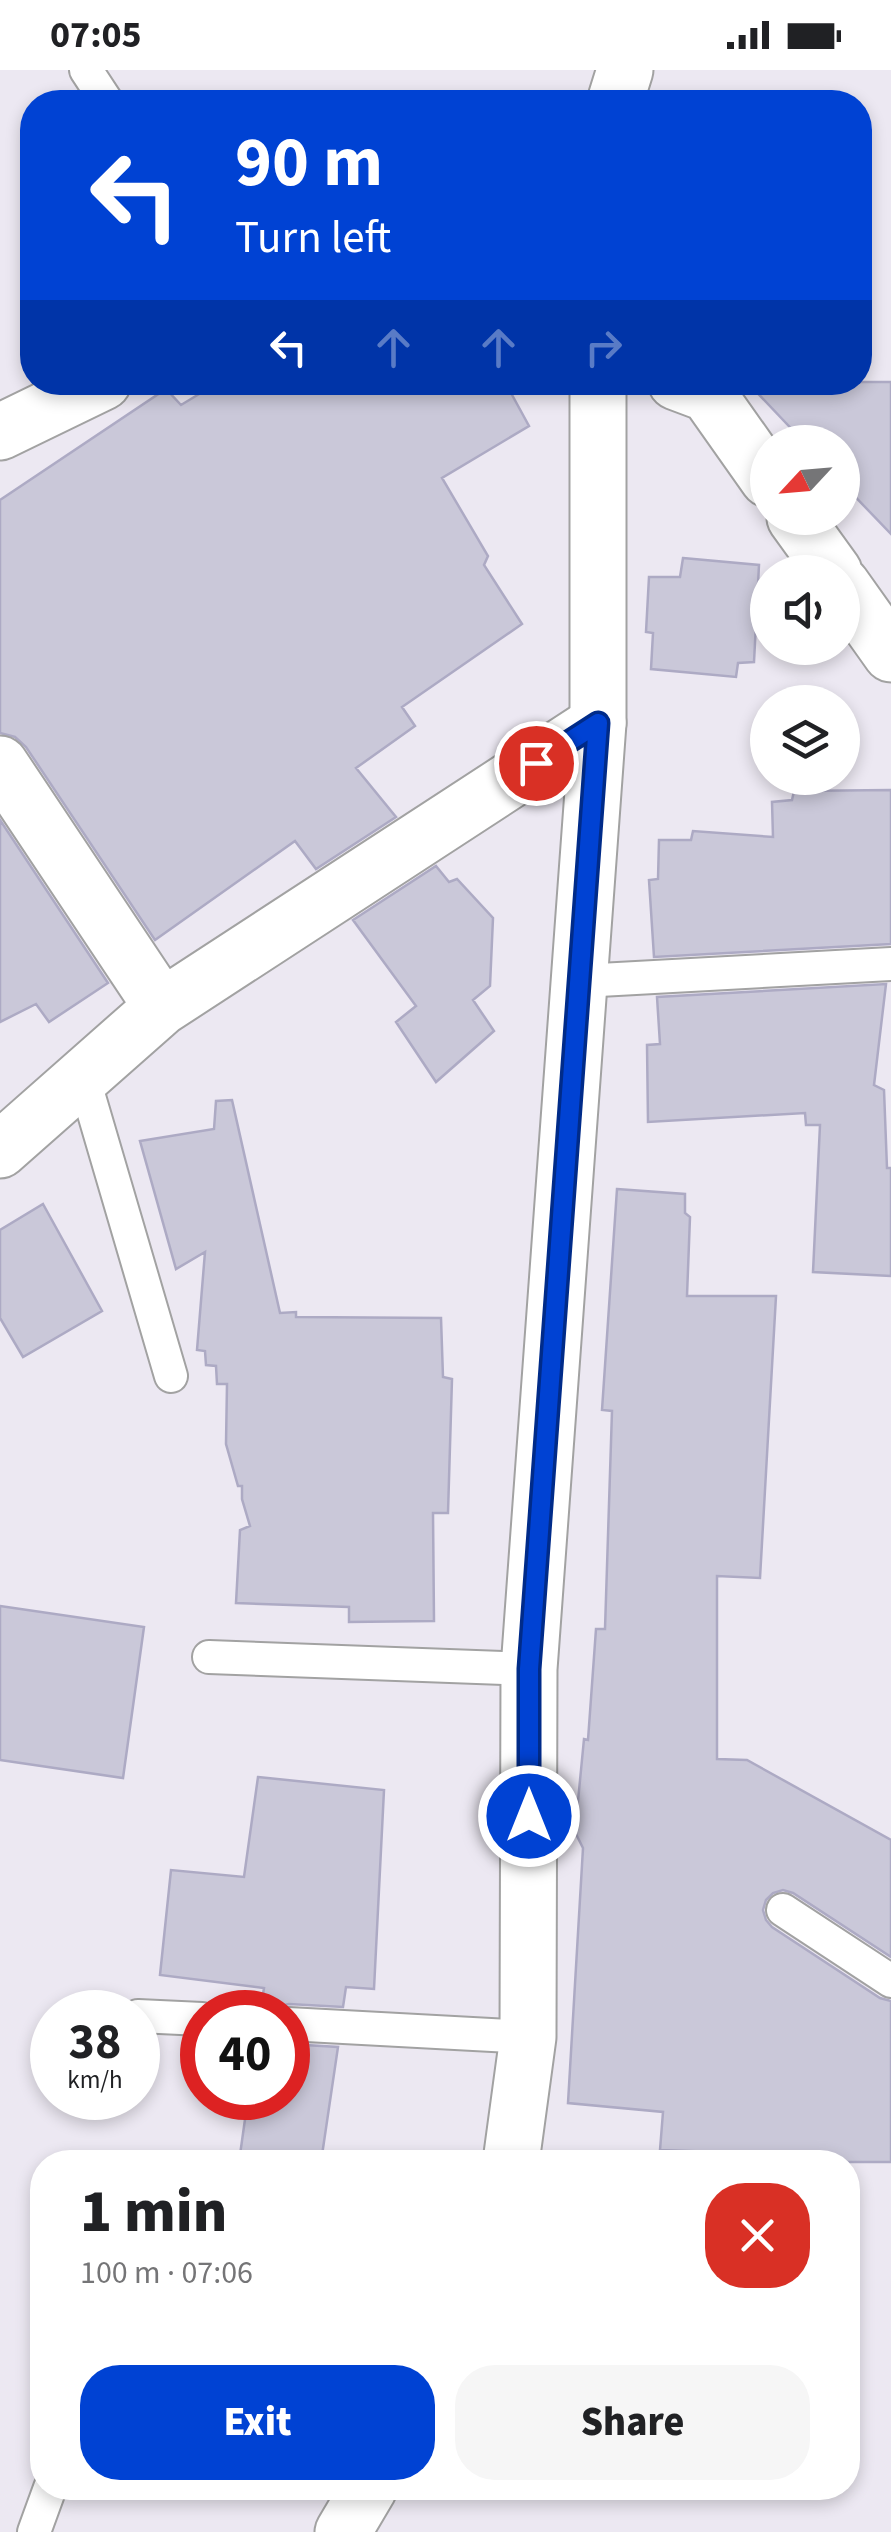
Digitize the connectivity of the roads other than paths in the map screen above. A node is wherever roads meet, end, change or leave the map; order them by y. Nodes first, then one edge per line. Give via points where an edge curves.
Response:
1 (73, 395) edge
2 (598, 395) edge
3 (709, 395) edge
4 (3, 425) edge
5 (750, 454) edge
6 (860, 610) edge
7 (891, 654) edge
8 (598, 723) junction
9 (0, 764) edge
10 (891, 964) edge
11 (580, 981) junction
12 (162, 1007) junction
13 (83, 1076) junction
14 (10, 1131) edge
15 (172, 1376) dead end
16 (210, 1657) dead end
17 (529, 1669) junction
18 (783, 1910) dead end
19 (891, 1982) edge
20 (310, 2025) edge
21 (528, 2037) junction
22 (513, 2150) edge
23 (46, 2500) edge
24 (362, 2500) edge
25 (34, 2532) edge
26 (344, 2532) edge

1 - 4 street
2 - 8 street
3 - 5 street
6 - 7 street
8 - 11 street
8 - 12 street
9 - 12 street
10 - 11 lane
11 - 17 street
12 - 13 street
13 - 14 street
13 - 15 lane
16 - 17 lane
17 - 21 street
18 - 19 lane
20 - 21 lane
21 - 22 street
23 - 25 lane
24 - 26 street

